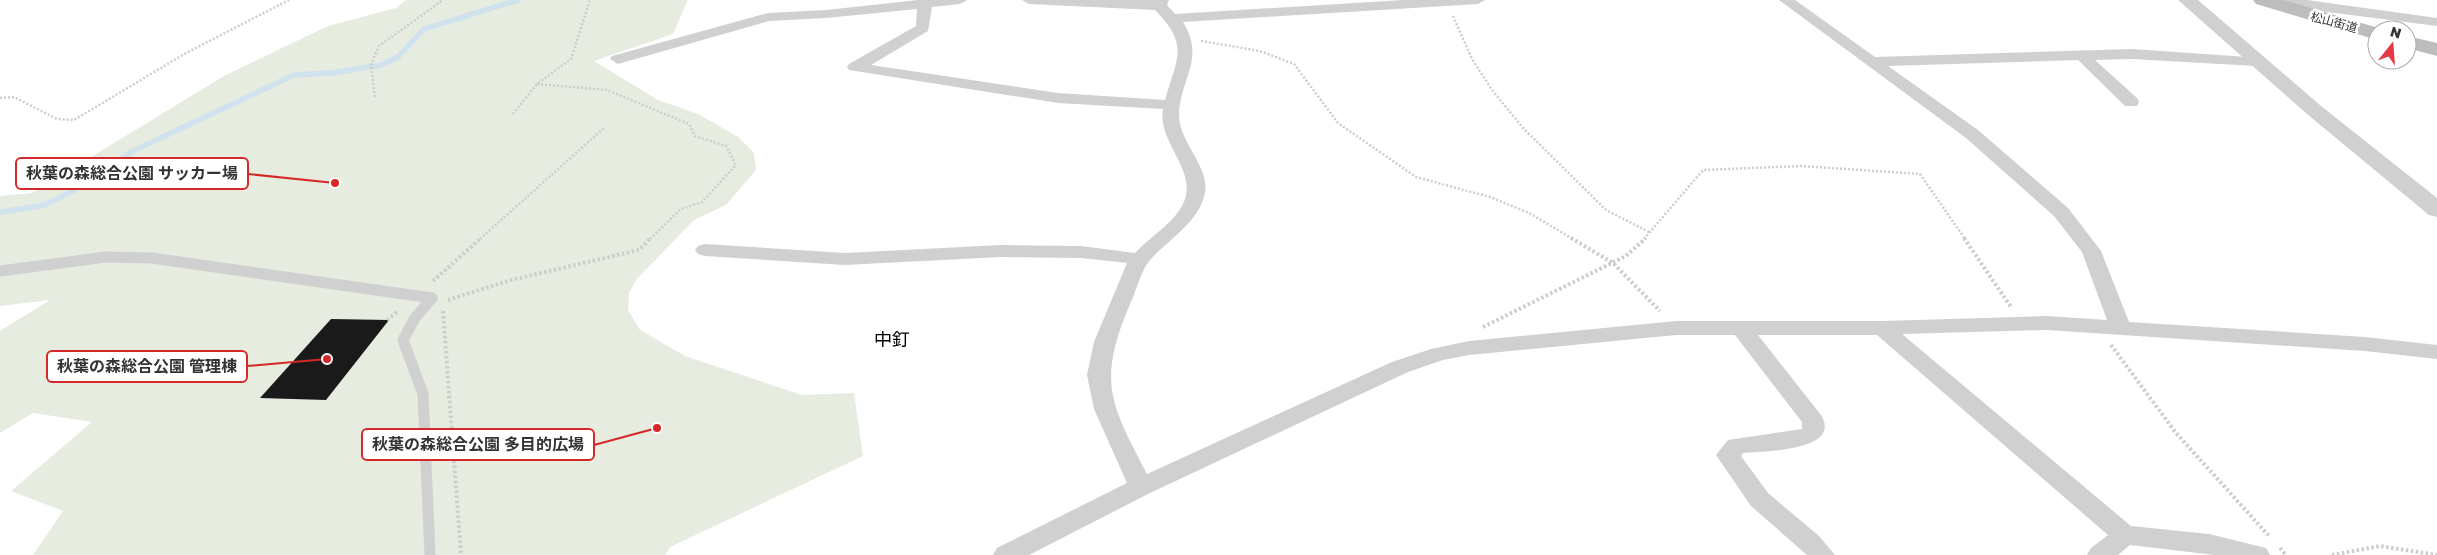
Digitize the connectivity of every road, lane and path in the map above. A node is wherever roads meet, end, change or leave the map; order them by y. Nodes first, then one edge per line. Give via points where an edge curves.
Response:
1 (289, 0) edge
2 (444, 0) edge
3 (590, 0) edge
4 (960, 0) edge
5 (1029, 0) edge
6 (1473, 0) edge
7 (1478, 0) edge
8 (1786, 0) edge
9 (2187, 0) edge
10 (2263, 0) edge
11 (1447, 1) junction
12 (925, 3) junction
13 (1161, 3) edge
14 (2329, 3) edge
15 (1174, 18) junction
16 (2437, 22) edge
17 (2367, 31) edge
18 (1183, 37) junction
19 (2417, 45) edge
20 (2437, 50) edge
21 (2081, 55) junction
22 (618, 59) dead end
23 (2256, 61) junction
24 (1871, 62) junction
25 (537, 84) junction
26 (375, 97) dead end
27 (0, 98) edge
28 (2131, 102) dead end
29 (1171, 105) junction
30 (513, 114) dead end
31 (604, 128) dead end
32 (2437, 210) edge
33 (1651, 233) junction
34 (705, 250) dead end
35 (1140, 258) junction
36 (1613, 263) junction
37 (0, 272) edge
38 (429, 284) dead end
39 (446, 303) dead end
40 (404, 306) dead end
41 (442, 307) dead end
42 (387, 320) dead end
43 (2023, 324) junction
44 (2097, 327) junction
45 (1676, 328) junction
46 (1882, 328) junction
47 (1479, 329) dead end
48 (1742, 329) junction
49 (2121, 329) junction
50 (2437, 352) edge
51 (1141, 487) junction
52 (2125, 536) junction
53 (430, 555) edge
54 (461, 555) edge
55 (1006, 555) edge
56 (1822, 555) edge
57 (2100, 555) edge
58 (2257, 555) edge
59 (2286, 555) edge
60 (2332, 555) edge
61 (2437, 555) edge

1 - 27 path via 186,53 74,120 57,120 14,97
2 - 26 path via 379,46 371,64
3 - 25 path via 571,59
4 - 12 street
5 - 13 street
6 - 7 street
6 - 11 street
8 - 24 street
9 - 23 street
10 - 14 street
10 - 17 main road, 松山街道
11 - 15 street
11 - 33 path via 1472,59 1522,128 1606,210
12 - 22 street via 768,17
12 - 29 street via 923,28 855,67 1058,98
13 - 15 street
14 - 16 street
15 - 18 street
18 - 29 street via 1187,58
18 - 36 path via 1260,51 1294,64 1338,123 1416,177 1490,197 1529,213
19 - 20 main road
21 - 23 street via 2132,54
21 - 24 street
21 - 28 street
23 - 32 street
24 - 49 street via 1972,134 2061,212 2091,251
25 - 30 path
25 - 39 path via 607,90 689,124 695,136 726,146 736,165 702,202 681,209 639,250 511,280 450,298
29 - 35 street via 1173,130 1194,175 1196,190 1192,206
31 - 38 path
33 - 36 path via 1626,256
33 - 43 path via 1703,170 1802,166 1920,174
34 - 35 street via 845,259 1001,251 1081,252
35 - 51 street via 1101,354 1099,385 1112,426
36 - 45 path
36 - 47 path
37 - 53 lane via 106,257 152,258 432,298 415,318 403,340 423,394
40 - 42 path
41 - 54 path
43 - 44 street
43 - 46 street
44 - 49 street
44 - 59 path via 2176,432
45 - 48 street
45 - 51 street via 1469,348 1439,354 1400,367
46 - 48 street
46 - 52 street
48 - 56 street via 1813,421 1813,432 1797,439 1736,446 1728,455 1748,488 1772,512 1808,538
49 - 50 street via 2364,344
51 - 55 street
52 - 57 street
52 - 58 street via 2209,544
60 - 61 path via 2380,546

